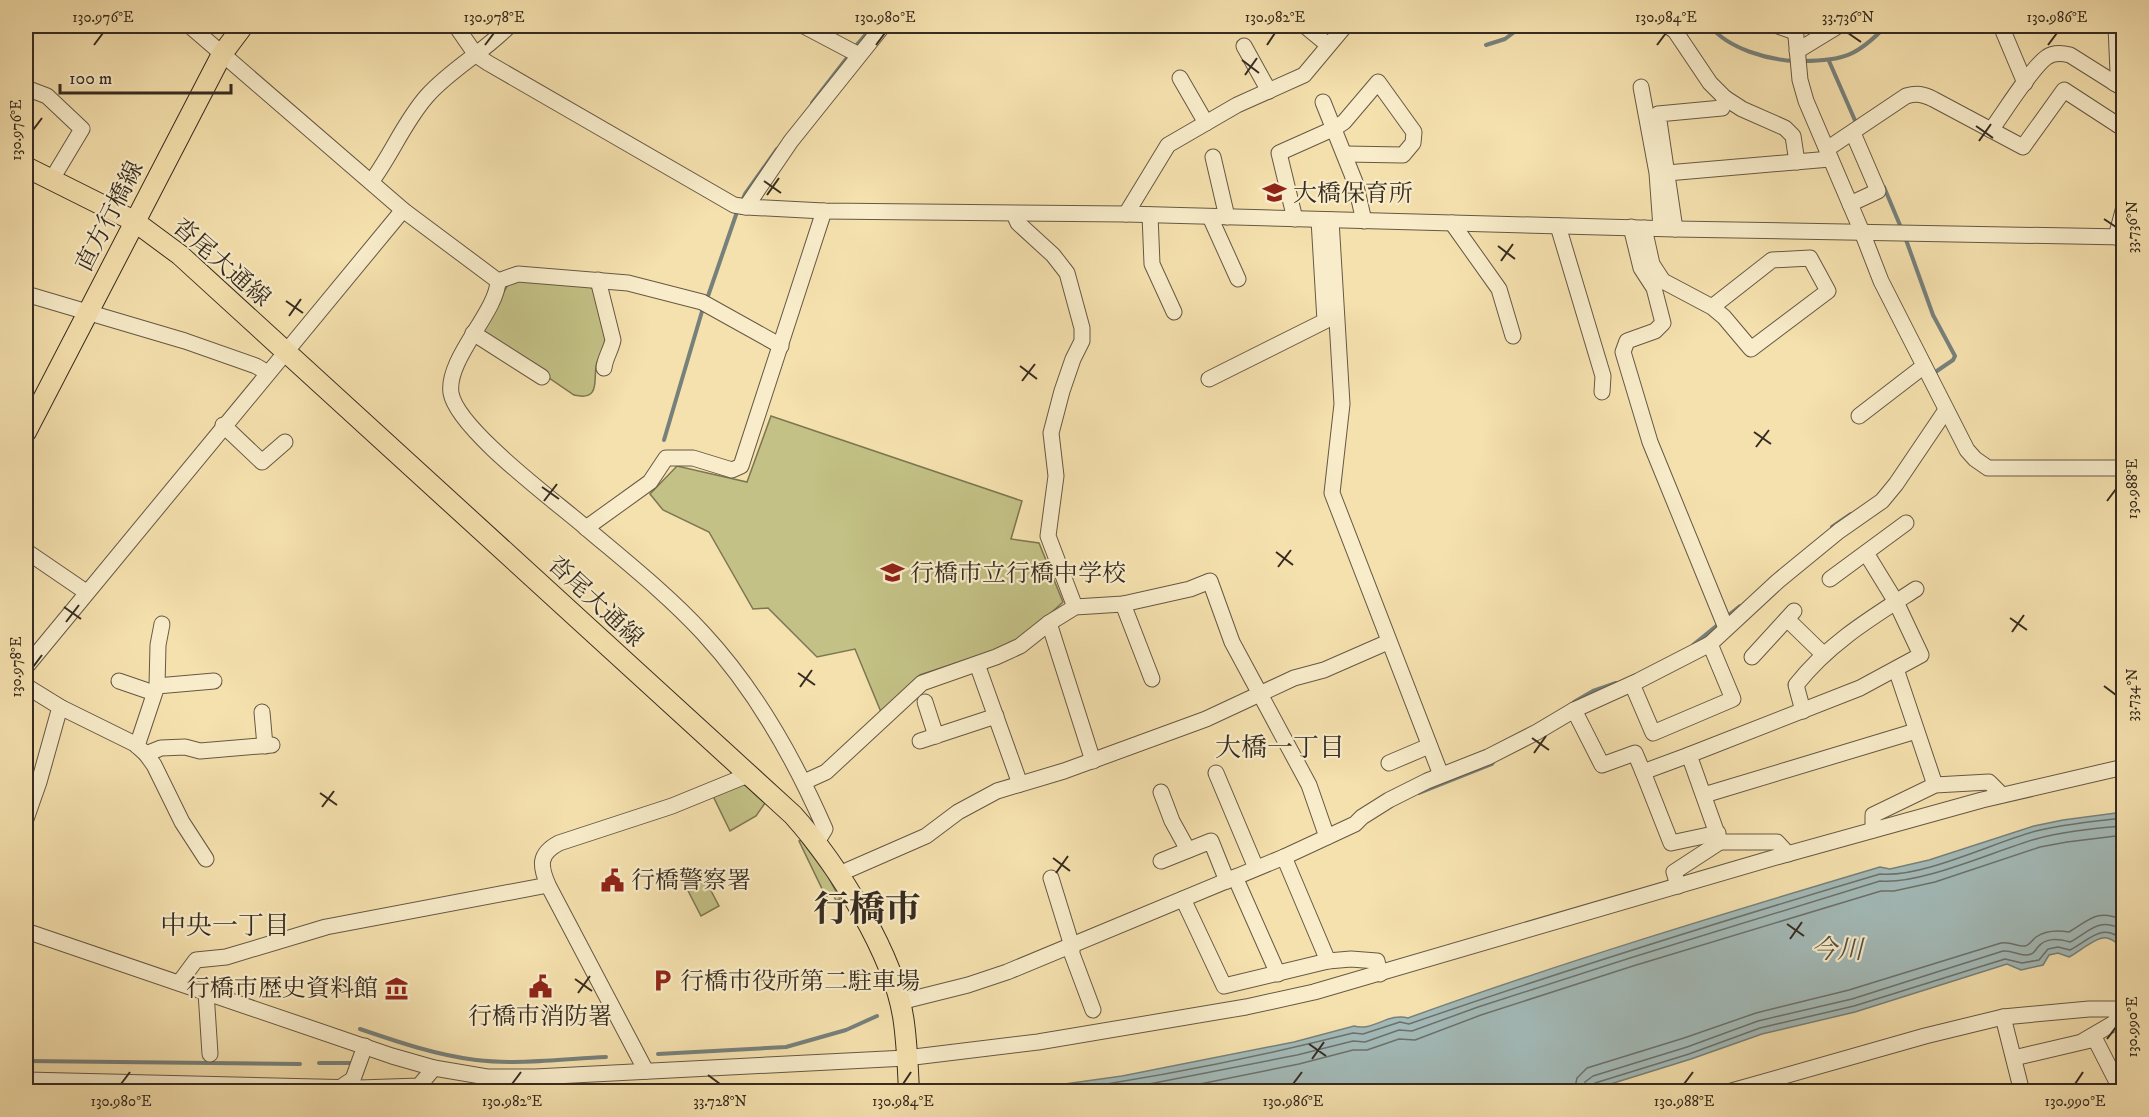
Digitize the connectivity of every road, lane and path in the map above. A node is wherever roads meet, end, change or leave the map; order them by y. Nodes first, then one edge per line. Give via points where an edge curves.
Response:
1 (190, 26) edge
2 (243, 26) edge
3 (456, 26) edge
4 (509, 26) edge
5 (804, 26) edge
6 (883, 26) edge
7 (1305, 26) edge
8 (1345, 26) edge
9 (1668, 26) edge
10 (1778, 26) edge
11 (1838, 26) edge
12 (2001, 26) edge
13 (2116, 26) edge
14 (1795, 29) edge
15 (1328, 45) junction
16 (1244, 46) dead end
17 (1797, 51) junction
18 (222, 54) junction
19 (476, 55) junction
20 (859, 55) junction
21 (1180, 78) dead end
22 (2025, 83) junction
23 (2119, 86) edge
24 (1641, 87) dead end
25 (26, 88) edge
26 (1269, 91) junction
27 (1725, 98) junction
28 (1323, 102) dead end
29 (1206, 123) junction
30 (1335, 128) junction
31 (2124, 129) edge
32 (1991, 130) junction
33 (1853, 133) junction
34 (1345, 154) junction
35 (1829, 154) junction
36 (1213, 157) dead end
37 (1797, 162) junction
38 (26, 170) edge
39 (1667, 173) junction
40 (52, 179) junction
41 (371, 182) junction
42 (1850, 204) junction
43 (746, 207) junction
44 (2124, 207) edge
45 (403, 210) junction
46 (824, 211) junction
47 (1014, 214) junction
48 (1126, 214) junction
49 (1150, 215) junction
50 (1210, 217) junction
51 (1227, 217) junction
52 (1295, 219) junction
53 (1325, 220) junction
54 (134, 221) junction
55 (1364, 221) junction
56 (1452, 223) junction
57 (1558, 226) junction
58 (1637, 227) junction
59 (1668, 228) junction
60 (1862, 232) junction
61 (2120, 237) edge
62 (1238, 279) dead end
63 (598, 280) junction
64 (498, 281) junction
65 (26, 294) edge
66 (1712, 307) junction
67 (88, 312) junction
68 (1174, 312) dead end
69 (473, 333) junction
70 (1513, 336) dead end
71 (781, 346) junction
72 (286, 352) junction
73 (1924, 366) junction
74 (604, 368) dead end
75 (268, 373) junction
76 (542, 377) dead end
77 (1209, 379) dead end
78 (1602, 392) dead end
79 (1946, 410) junction
80 (1859, 416) dead end
81 (28, 422) edge
82 (223, 425) junction
83 (285, 442) dead end
84 (2124, 468) edge
85 (1906, 524) dead end
86 (586, 528) junction
87 (26, 551) edge
88 (1866, 553) junction
89 (1830, 579) dead end
90 (1916, 589) dead end
91 (86, 592) junction
92 (1896, 602) junction
93 (1123, 604) junction
94 (1075, 607) junction
95 (1049, 623) junction
96 (162, 624) dead end
97 (1726, 628) junction
98 (1388, 642) junction
99 (1710, 644) junction
100 (1823, 654) junction
101 (1752, 657) dead end
102 (977, 664) junction
103 (26, 667) edge
104 (1896, 669) junction
105 (1152, 679) dead end
106 (119, 681) dead end
107 (214, 681) dead end
108 (1632, 684) junction
109 (26, 686) edge
110 (155, 689) junction
111 (1259, 693) junction
112 (925, 702) dead end
113 (60, 706) junction
114 (1574, 710) junction
115 (1803, 711) junction
116 (262, 712) dead end
117 (996, 716) junction
118 (1916, 731) junction
119 (936, 736) junction
120 (920, 741) dead end
121 (1430, 746) junction
122 (141, 750) junction
123 (1689, 754) junction
124 (1093, 761) junction
125 (1389, 763) dead end
126 (2124, 767) edge
127 (1643, 772) junction
128 (1216, 773) dead end
129 (748, 774) junction
130 (1441, 775) junction
131 (804, 782) junction
132 (1020, 784) junction
133 (1935, 785) junction
134 (1161, 792) dead end
135 (1704, 795) junction
136 (2002, 795) junction
137 (26, 819) edge
138 (1873, 830) junction
139 (1327, 837) junction
140 (1719, 838) junction
141 (817, 842) junction
142 (1188, 850) junction
143 (1788, 854) junction
144 (1284, 857) junction
145 (206, 859) dead end
146 (1161, 861) dead end
147 (1256, 868) junction
148 (839, 874) junction
149 (1051, 878) dead end
150 (1231, 879) junction
151 (548, 885) junction
152 (1678, 886) junction
153 (1183, 899) junction
154 (26, 931) edge
155 (1072, 946) junction
156 (1328, 961) junction
157 (1278, 974) junction
158 (1380, 974) junction
159 (179, 983) junction
160 (206, 992) junction
161 (900, 1002) junction
162 (2123, 1009) edge
163 (1093, 1010) dead end
164 (2003, 1017) junction
165 (2081, 1042) junction
166 (365, 1046) junction
167 (210, 1054) dead end
168 (2014, 1058) junction
169 (434, 1068) junction
170 (646, 1071) junction
171 (908, 1076) edge
172 (26, 1080) edge
173 (341, 1087) junction
174 (1728, 1092) edge
175 (2022, 1092) edge
176 (2122, 1092) edge

1 - 18 street
2 - 18 main road, 直方行橋線
3 - 19 street
4 - 19 street
5 - 20 street
6 - 20 street
7 - 15 street
8 - 15 street
9 - 27 street via 1676,31 1710,83
10 - 14 street
11 - 17 street
12 - 22 street
13 - 23 street
14 - 17 street
15 - 26 street via 1304,75
16 - 26 street
17 - 35 street via 1806,101
18 - 41 street
18 - 54 main road, 直方行橋線
19 - 41 street via 427,96
19 - 43 street via 734,205
20 - 43 street via 791,141
21 - 29 street
22 - 23 street via 2046,57 2062,53
22 - 32 street
24 - 59 street
25 - 40 street via 47,96 82,129
26 - 29 street
27 - 37 street via 1785,128 1792,136
27 - 39 street via 1722,108 1658,114
28 - 30 street
29 - 48 street via 1168,145
30 - 34 street
30 - 34 street via 1378,82 1414,132 1413,143 1403,155
30 - 52 street via 1279,153
31 - 32 street via 2064,90 2023,147
32 - 33 street via 1914,93
33 - 35 street
33 - 42 street via 1878,191
34 - 55 street
35 - 37 street
35 - 42 street
36 - 51 street
37 - 39 street
38 - 40 main road, 沓尾大通線
39 - 59 street
40 - 54 main road, 沓尾大通線
41 - 45 street
42 - 60 street
43 - 46 street
44 - 61 street
45 - 64 street
45 - 72 street
46 - 47 street
46 - 71 street
47 - 48 street
47 - 94 street via 1018,223 1067,273 1082,328 1082,341 1073,358 1051,433 1056,476 1048,536
48 - 49 street
49 - 50 street
49 - 68 street via 1152,264
50 - 51 street
50 - 62 street
51 - 52 street
52 - 53 street
53 - 55 street
53 - 77 street via 1325,321
53 - 98 street via 1342,404 1332,493
54 - 67 main road, 直方行橋線
54 - 72 main road, 沓尾大通線 via 180,255
55 - 56 street
56 - 57 street
56 - 70 street via 1499,289
57 - 58 street
57 - 78 street via 1603,376
58 - 59 street
58 - 66 street via 1663,280
58 - 97 street via 1641,268 1654,288 1663,323 1655,331 1627,341 1623,352 1650,442
59 - 60 street
60 - 61 street
60 - 73 street via 1881,281
63 - 64 street via 518,274
63 - 71 street via 628,283 702,302
63 - 74 street via 614,340
64 - 69 street
65 - 67 street
66 - 66 street via 1772,260 1810,258 1828,291 1751,350
67 - 75 street via 186,341
67 - 81 main road, 直方行橋線
69 - 76 street
69 - 86 street via 451,380 456,406 499,454
71 - 86 street via 741,466 732,470 693,458 666,458 650,482
72 - 75 street
72 - 129 main road, 沓尾大通線
73 - 79 street
73 - 80 street
75 - 82 street
79 - 84 street via 1966,450 1988,468
79 - 97 street via 1882,501 1778,580
82 - 83 street via 262,462
82 - 91 street
85 - 88 street
86 - 131 street via 675,604 720,651 770,720
87 - 91 street
88 - 89 street
88 - 92 street
90 - 92 street
91 - 103 street
92 - 100 street
92 - 104 street via 1921,655
93 - 94 street
93 - 105 street
93 - 111 street via 1210,581 1232,642
94 - 95 street
95 - 102 street via 1020,645
95 - 124 street
96 - 110 street
97 - 99 street
98 - 111 street
98 - 121 street
99 - 108 street
99 - 108 street via 1733,699 1653,733
100 - 101 street via 1790,615
100 - 115 street via 1796,686
102 - 117 street
102 - 131 street via 922,683 826,772
104 - 115 street
104 - 118 street
106 - 110 street
107 - 110 street
108 - 114 street
109 - 113 street
110 - 122 street
111 - 124 street via 1206,719
111 - 139 street via 1309,785
112 - 119 street
113 - 122 street
113 - 137 street
114 - 127 street via 1602,765 1635,753
114 - 130 street via 1488,757
115 - 123 street
116 - 122 street via 268,746
117 - 119 street
117 - 132 street
118 - 133 street
118 - 135 street
119 - 120 street
121 - 125 street
121 - 130 street
122 - 145 street via 154,765 182,822
123 - 127 street
123 - 135 street
124 - 132 street
126 - 136 street
127 - 140 street via 1671,843
128 - 147 street
129 - 141 main road, 沓尾大通線
129 - 151 street via 672,806 549,848 542,858
130 - 139 street
131 - 141 street via 825,829
132 - 148 street via 981,798 926,836
133 - 136 street via 1989,782
133 - 138 street via 1873,815
134 - 142 street
135 - 140 street
136 - 138 street
138 - 143 street
139 - 144 street
140 - 143 street via 1777,842
140 - 152 street via 1674,872
141 - 148 main road, 沓尾大通線
142 - 146 street
142 - 150 street via 1211,841
143 - 152 street
144 - 147 street
144 - 156 street
147 - 150 street
148 - 161 main road, 沓尾大通線 via 879,948
149 - 155 street
150 - 153 street
150 - 157 street
151 - 159 street via 326,927 226,957 196,960
151 - 170 street
152 - 158 street
153 - 155 street
153 - 157 street via 1224,986
154 - 159 street
155 - 161 street via 978,982
155 - 163 street
156 - 157 street
156 - 158 street via 1371,959 1377,961
158 - 171 street via 1246,1007 1038,1042
159 - 160 street
160 - 166 street
160 - 167 street
161 - 171 main road, 沓尾大通線
162 - 164 street
162 - 165 street via 2114,1023
164 - 168 street
164 - 174 street
165 - 168 street
165 - 176 street via 2095,1039
166 - 169 street
166 - 173 street via 353,1079
168 - 175 street
169 - 170 street via 500,1077
169 - 173 street via 419,1086
170 - 171 street
172 - 173 street

